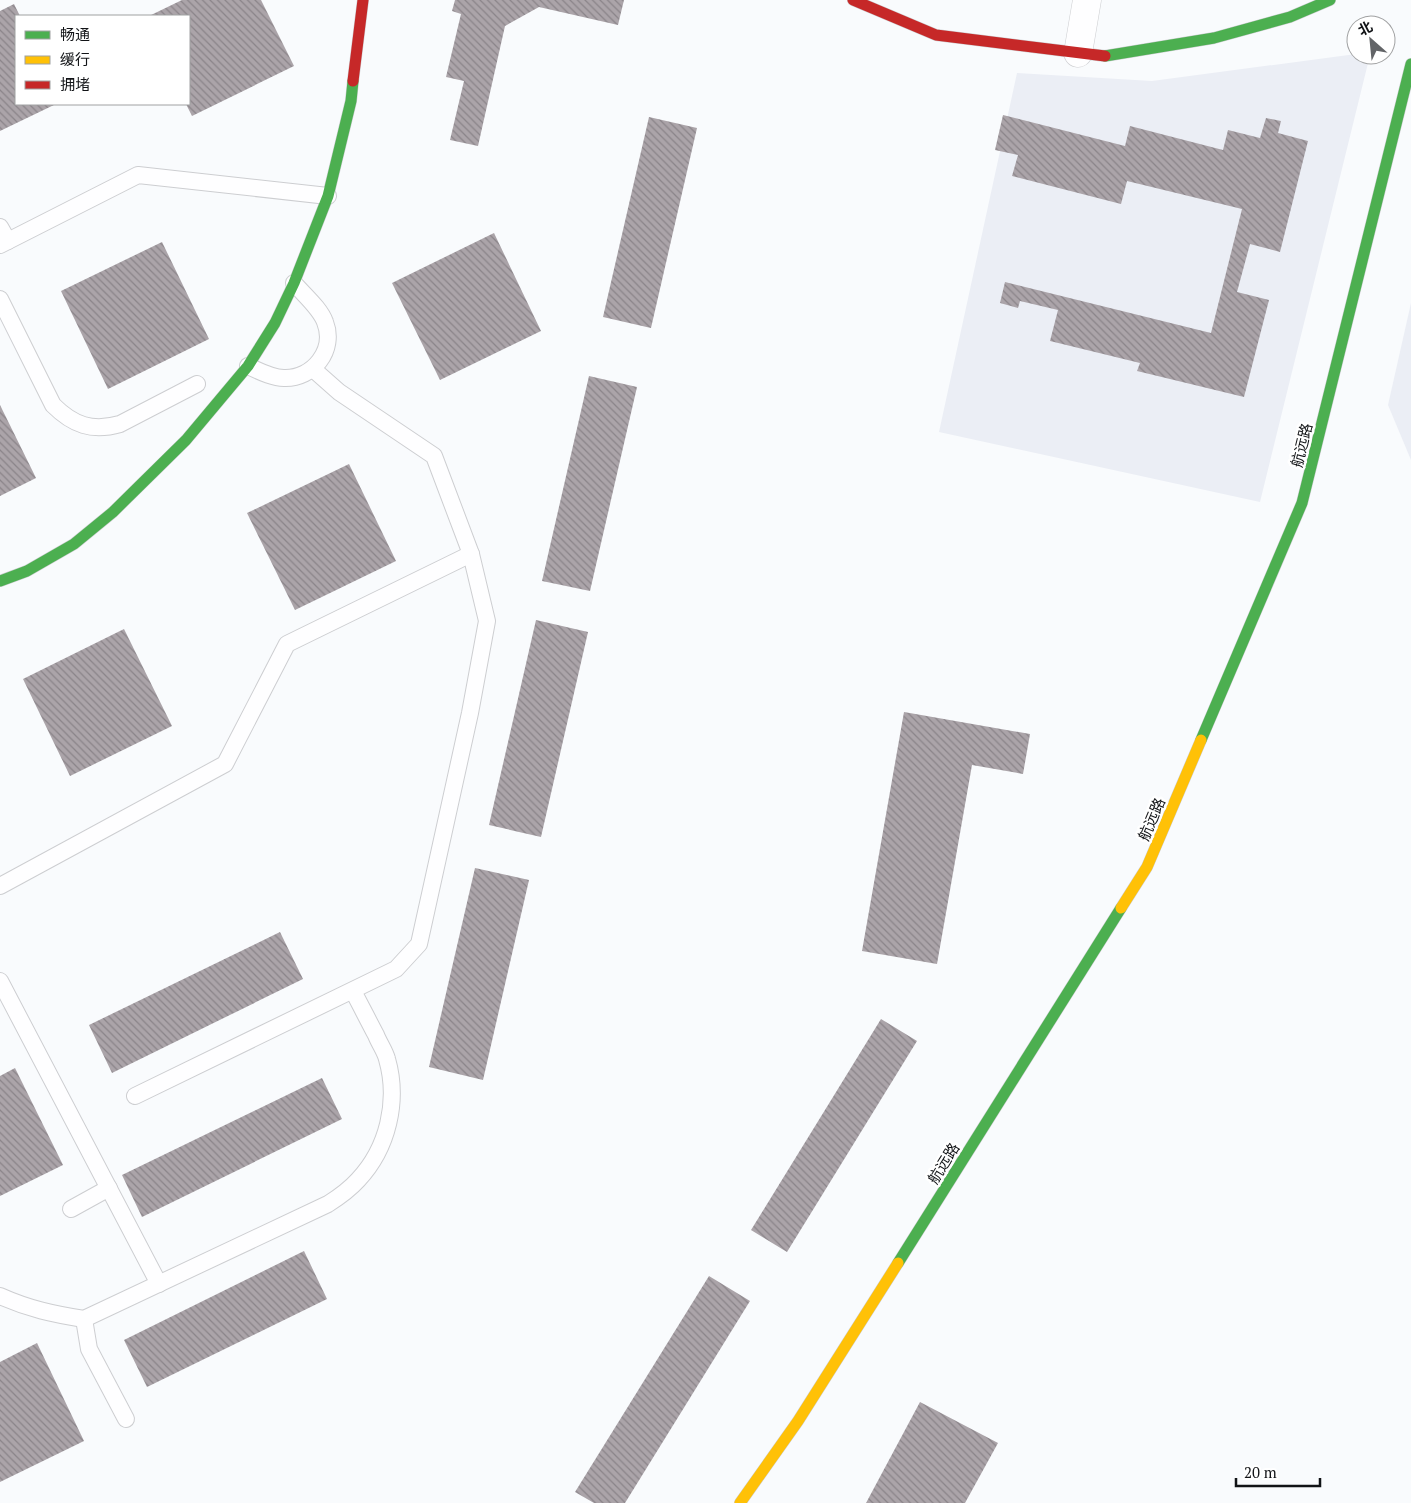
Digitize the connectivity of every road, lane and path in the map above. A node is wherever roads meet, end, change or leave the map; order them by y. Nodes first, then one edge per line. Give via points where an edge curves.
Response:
1 (363, 0) edge
2 (853, 0) edge
3 (1087, 0) edge
4 (1330, 0) edge
5 (1078, 53) junction
6 (1411, 64) edge
7 (328, 196) junction
8 (0, 227) edge
9 (4, 243) edge
10 (294, 283) junction
11 (1, 304) edge
12 (248, 366) junction
13 (313, 369) junction
14 (197, 384) dead end
15 (471, 554) junction
16 (0, 581) edge
17 (0, 886) edge
18 (0, 980) edge
19 (353, 991) junction
20 (135, 1096) dead end
21 (109, 1188) junction
22 (70, 1209) dead end
23 (159, 1284) junction
24 (0, 1296) edge
25 (84, 1319) junction
26 (126, 1419) dead end
27 (740, 1503) edge

1 - 7 street via 351,102
2 - 5 street via 936,35
3 - 5 street
4 - 5 street via 1290,17 1214,38 1103,56
6 - 27 street, 航远路 via 1302,502 1147,867 798,1421
7 - 9 lane via 138,175
7 - 10 street
8 - 9 lane
10 - 12 street via 275,323
10 - 13 lane via 326,323 326,348
11 - 14 lane via 53,404 61,413 82,425 107,428 120,424
12 - 13 lane via 282,378 298,376
12 - 16 street via 186,440 113,512 74,544 27,571
13 - 15 lane via 340,392 434,456
15 - 17 lane via 287,644 225,764
15 - 19 lane via 487,621 419,944 396,969
18 - 21 lane
19 - 20 lane
19 - 23 lane via 386,1057 391,1075 392,1094 386,1131 370,1165 351,1187 328,1204
21 - 22 lane
21 - 23 lane
23 - 25 lane
24 - 25 lane via 47,1313
25 - 26 lane via 89,1349

